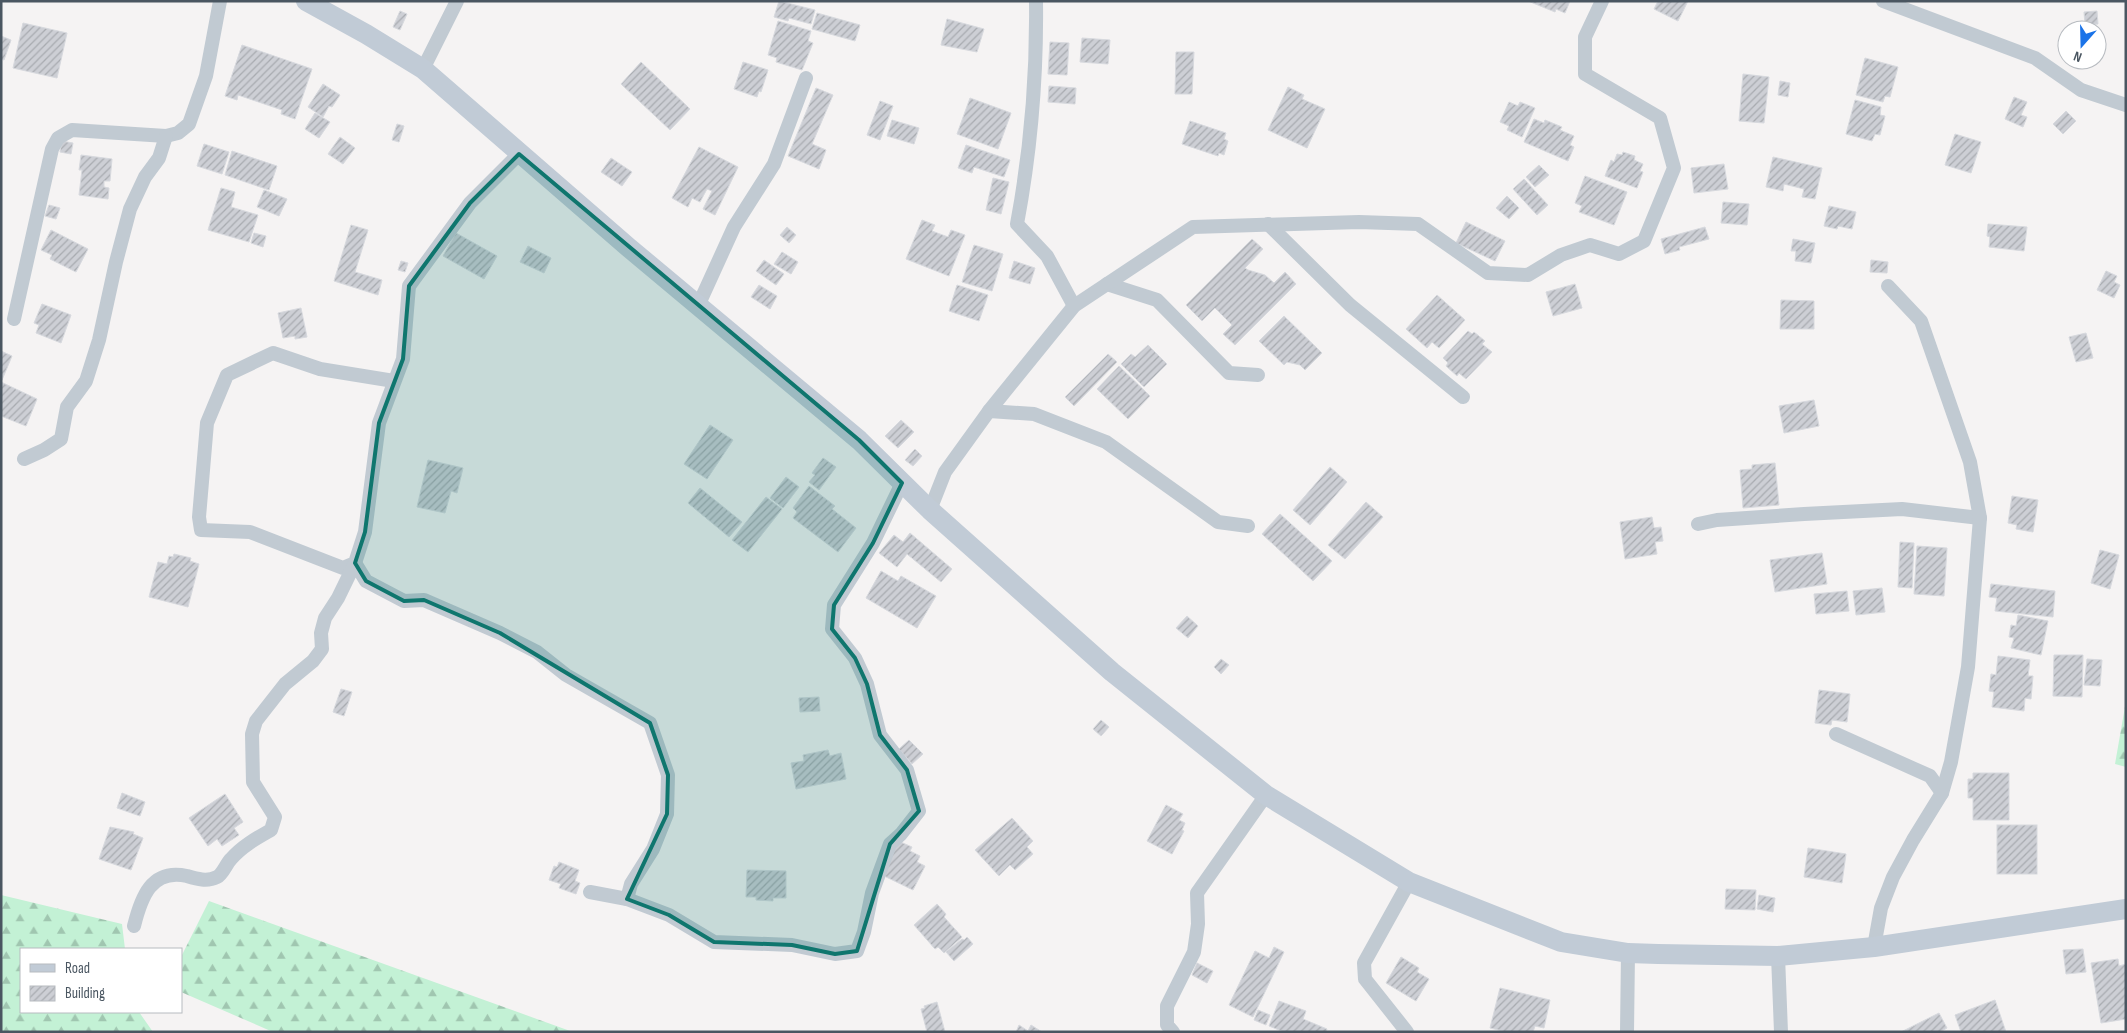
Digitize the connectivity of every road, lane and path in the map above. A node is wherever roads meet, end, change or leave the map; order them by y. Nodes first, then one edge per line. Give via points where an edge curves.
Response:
1 (220, 1) edge
2 (306, 1) edge
3 (457, 1) edge
4 (1036, 1) edge
5 (1602, 1) edge
6 (1883, 1) edge
7 (422, 70) junction
8 (806, 78) dead end
9 (2126, 104) edge
10 (166, 136) junction
11 (519, 154) junction
12 (1268, 224) junction
13 (1107, 284) junction
14 (1888, 286) dead end
15 (698, 306) junction
16 (1074, 306) junction
17 (14, 319) dead end
18 (1258, 375) dead end
19 (394, 381) junction
20 (1463, 397) dead end
21 (989, 412) junction
22 (24, 459) dead end
23 (902, 483) junction
24 (930, 510) junction
25 (1980, 518) junction
26 (1698, 524) dead end
27 (1248, 526) dead end
28 (355, 564) junction
29 (1836, 734) dead end
30 (1942, 793) junction
31 (1266, 795) junction
32 (1409, 882) junction
33 (590, 892) dead end
34 (627, 898) junction
35 (2126, 909) edge
36 (134, 926) dead end
37 (1874, 947) junction
38 (1628, 952) junction
39 (1778, 956) junction
40 (1173, 1032) edge
41 (1407, 1032) edge
42 (1627, 1032) edge
43 (1781, 1032) edge

1 - 10 street via 206,76 189,124 178,133
2 - 7 street
3 - 7 street
4 - 16 street via 1034,113 1017,224 1048,256
5 - 12 street via 1585,37 1585,74 1660,118 1674,168 1644,241 1619,254 1590,245 1561,255 1528,275 1504,274 1488,273 1418,224
6 - 9 street via 2035,58 2081,90
7 - 11 street
8 - 15 street via 774,164 734,227
10 - 17 street via 72,130 58,138 52,149
10 - 22 street via 158,158 130,209 99,340 86,381 66,407 61,439
11 - 15 street
11 - 19 street via 470,203 409,286 403,359
12 - 13 street via 1193,227
12 - 20 street via 1350,305
13 - 16 street
13 - 18 street via 1157,300 1229,373
14 - 25 street via 1921,321 1970,462
15 - 23 street via 859,440
16 - 21 street
19 - 28 street via 379,423 365,532
19 - 28 street via 320,369 272,353 227,374 208,423 199,517 201,530 250,532 343,568
21 - 24 street via 945,472
21 - 27 street via 1034,414 1106,442 1218,522
23 - 24 street
23 - 34 street via 873,542 834,605 832,621 832,629 856,658 867,684 880,735 906,770 919,811 890,844 872,893 857,951 835,954 792,945 714,942 669,915
24 - 31 street via 1112,672
25 - 26 street via 1902,509 1717,520
25 - 30 street via 1968,667 1951,762
28 - 34 street via 366,581 404,601 424,600 500,633 537,652 566,675 650,723 668,775 667,814
28 - 36 street via 325,618 321,633 322,649 314,661 286,684 256,720 252,734 253,782 275,816 271,830 231,858 218,877 206,881 183,875 164,876 148,888
29 - 30 street via 1930,776
30 - 37 street via 1893,877 1881,908
31 - 32 street
31 - 40 street via 1197,893 1198,924 1194,952 1168,1006 1167,1025
32 - 38 street via 1561,942
32 - 41 street via 1364,963 1365,978
33 - 34 street
35 - 37 street
37 - 39 street
38 - 39 street
38 - 42 street
39 - 43 street

